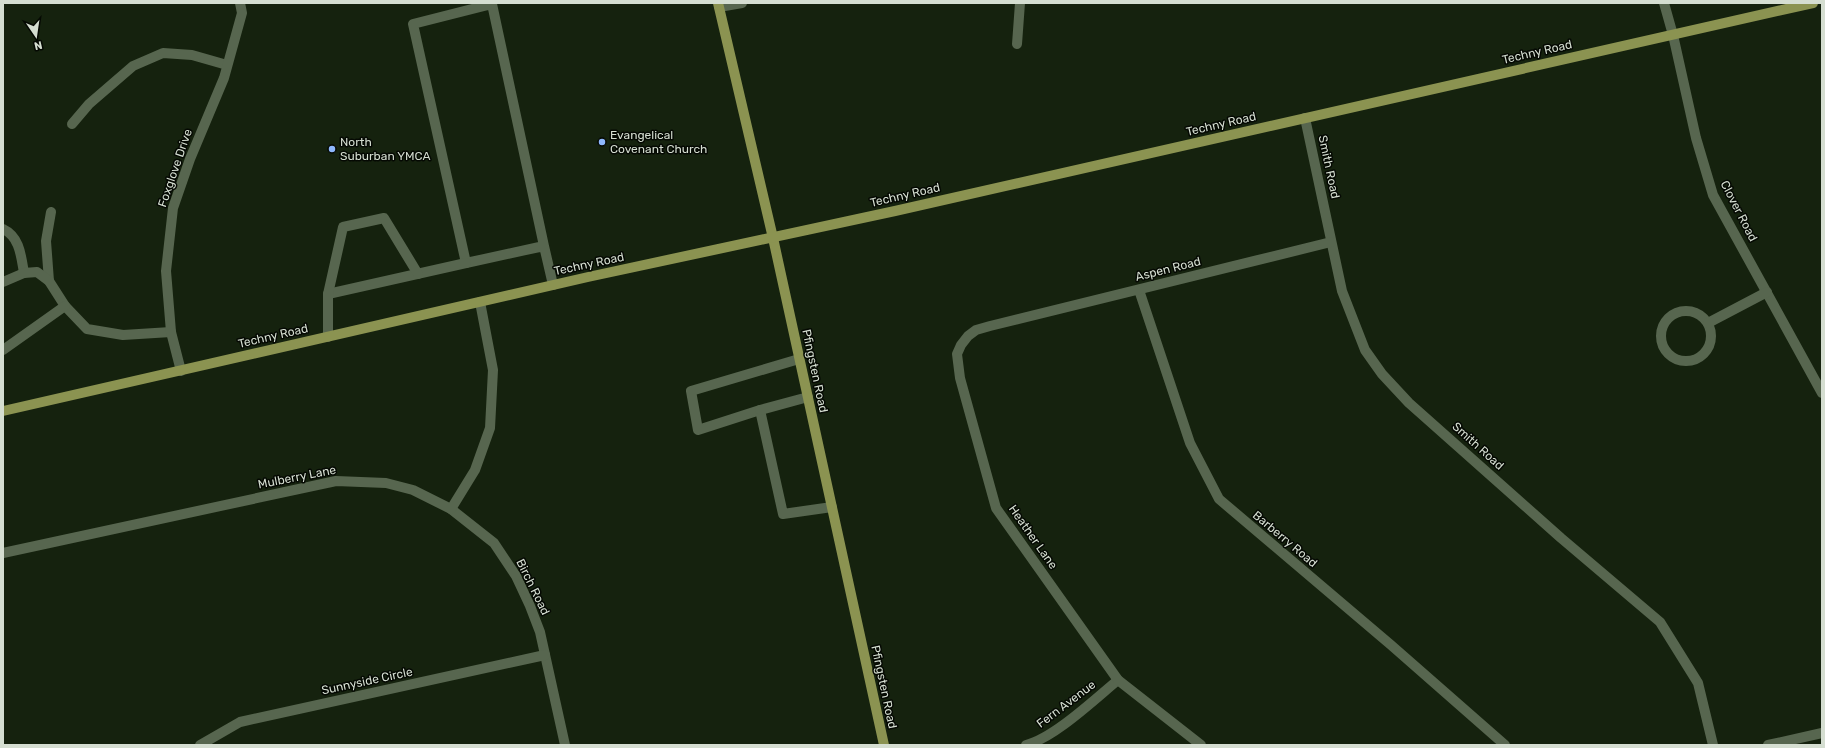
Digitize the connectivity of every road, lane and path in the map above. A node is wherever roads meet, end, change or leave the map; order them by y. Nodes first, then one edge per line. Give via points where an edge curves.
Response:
1 (240, 3) edge
2 (742, 3) edge
3 (1020, 3) edge
4 (1664, 3) edge
5 (1813, 3) edge
6 (719, 5) edge
7 (1673, 35) junction
8 (1017, 44) dead end
9 (227, 65) junction
10 (1305, 118) junction
11 (72, 124) dead end
12 (51, 212) dead end
13 (3, 229) edge
14 (773, 238) junction
15 (1331, 242) junction
16 (544, 246) junction
17 (466, 263) junction
18 (24, 273) junction
19 (418, 274) junction
20 (49, 281) junction
21 (3, 282) edge
22 (553, 285) junction
23 (1139, 290) junction
24 (1767, 292) junction
25 (328, 294) junction
26 (480, 302) junction
27 (65, 306) junction
28 (1010, 321) joint
29 (1708, 323) junction
30 (171, 332) junction
31 (328, 337) junction
32 (3, 350) edge
33 (799, 358) junction
34 (181, 371) junction
35 (1822, 393) edge
36 (808, 397) junction
37 (760, 410) junction
38 (3, 411) edge
39 (832, 508) junction
40 (451, 509) junction
41 (3, 553) edge
42 (545, 655) junction
43 (1118, 680) junction
44 (1822, 733) edge
45 (200, 745) edge
46 (565, 745) edge
47 (884, 745) edge
48 (1026, 745) edge
49 (1201, 745) edge
50 (1505, 745) edge
51 (1713, 745) edge
52 (1768, 745) edge

1 - 9 street, Foxglove Drive via 242,13
2 - 6 street
3 - 8 street
4 - 7 street, Clover Road
5 - 7 main road, Techny Road
6 - 14 main road, Pfingsten Road
7 - 10 main road, Techny Road
7 - 24 street, Clover Road via 1696,138 1713,195
9 - 11 street via 192,56 162,53 132,66
9 - 30 street, Foxglove Drive via 173,208 166,271
10 - 14 main road, Techny Road
10 - 15 street, Smith Road
12 - 20 street via 46,241
13 - 18 street via 16,241 20,249
14 - 22 main road, Techny Road
14 - 33 main road, Pfingsten Road
15 - 23 street, Aspen Road
15 - 51 street, Smith Road via 1342,291 1365,350 1382,374 1409,403 1660,622 1698,683
16 - 17 street
16 - 17 street via 492,4 413,24
16 - 22 street
17 - 19 street
18 - 20 street via 37,272
18 - 21 street
19 - 25 street
19 - 25 street via 384,218 370,221 343,227
20 - 27 street
22 - 26 main road, Techny Road
23 - 28 street, Aspen Road
23 - 50 street, Barberry Road via 1190,443 1219,499
24 - 29 street
24 - 35 street, Clover Road
25 - 31 street
26 - 31 main road, Techny Road
26 - 40 street via 493,370 490,428 475,470
27 - 30 street via 87,329 123,335
27 - 32 street
28 - 43 street, Heather Lane via 976,330 961,345 957,354 960,378 996,508
29 - 29 street via 1691,311 1676,313 1667,320 1662,329 1662,340 1666,349 1672,356 1681,360 1699,356 1710,342 1711,332
30 - 34 street, Foxglove Drive
31 - 34 main road, Techny Road
33 - 36 main road, Pfingsten Road
33 - 37 street via 692,391 698,430
34 - 38 main road, Techny Road
36 - 37 street
36 - 39 main road, Pfingsten Road
37 - 39 street via 783,514
39 - 47 main road, Pfingsten Road
40 - 41 street, Mulberry Lane via 413,490 386,483 336,481
40 - 42 street, Birch Road via 494,543 516,576 540,632
42 - 45 street, Sunnyside Circle via 240,722
42 - 46 street, Birch Road
43 - 48 street, Fern Avenue via 1067,722 1034,743
43 - 49 street, Heather Lane
44 - 52 street

